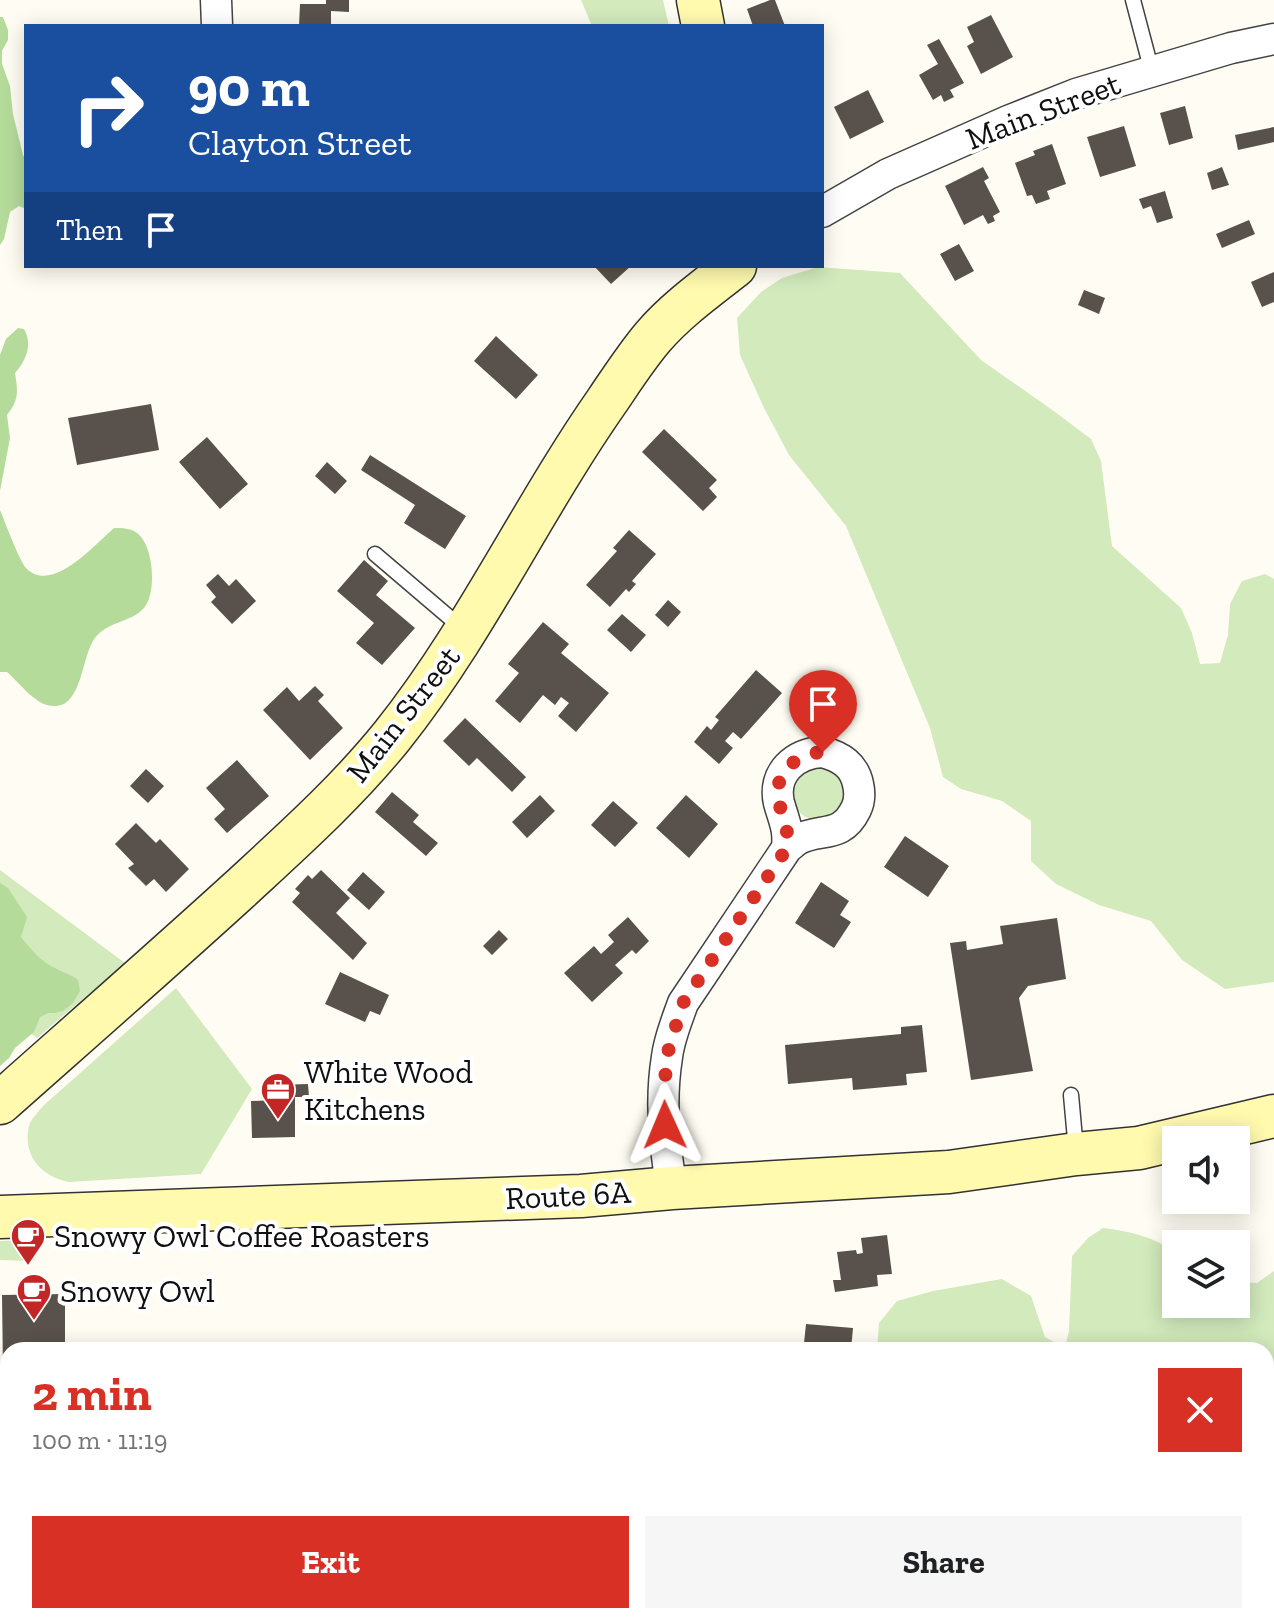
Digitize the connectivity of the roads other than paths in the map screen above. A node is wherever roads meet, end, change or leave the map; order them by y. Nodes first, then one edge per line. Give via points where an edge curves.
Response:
1 (216, 0) edge
2 (698, 0) edge
3 (1133, 0) edge
4 (217, 24) edge
5 (703, 24) edge
6 (1274, 39) edge
7 (1152, 72) junction
8 (824, 211) edge
9 (733, 268) edge
10 (375, 554) dead end
11 (466, 631) junction
12 (787, 848) dead end
13 (1071, 1095) dead end
14 (0, 1103) edge
15 (1274, 1116) edge
16 (1076, 1154) junction
17 (672, 1188) junction
18 (0, 1217) edge

1 - 4 street
2 - 5 main road
3 - 7 lane
6 - 7 street, Main Street
7 - 8 street, Main Street via 1008,121 888,174
9 - 11 main road, Main Street via 662,327 639,355 562,469
10 - 11 lane
11 - 14 main road, Main Street via 392,736 328,806
12 - 17 street via 683,1003 667,1055 663,1106
13 - 16 lane
15 - 16 main road, Route 6A via 1139,1148
16 - 17 main road, Route 6A via 949,1172
17 - 18 main road, Route 6A via 581,1196

